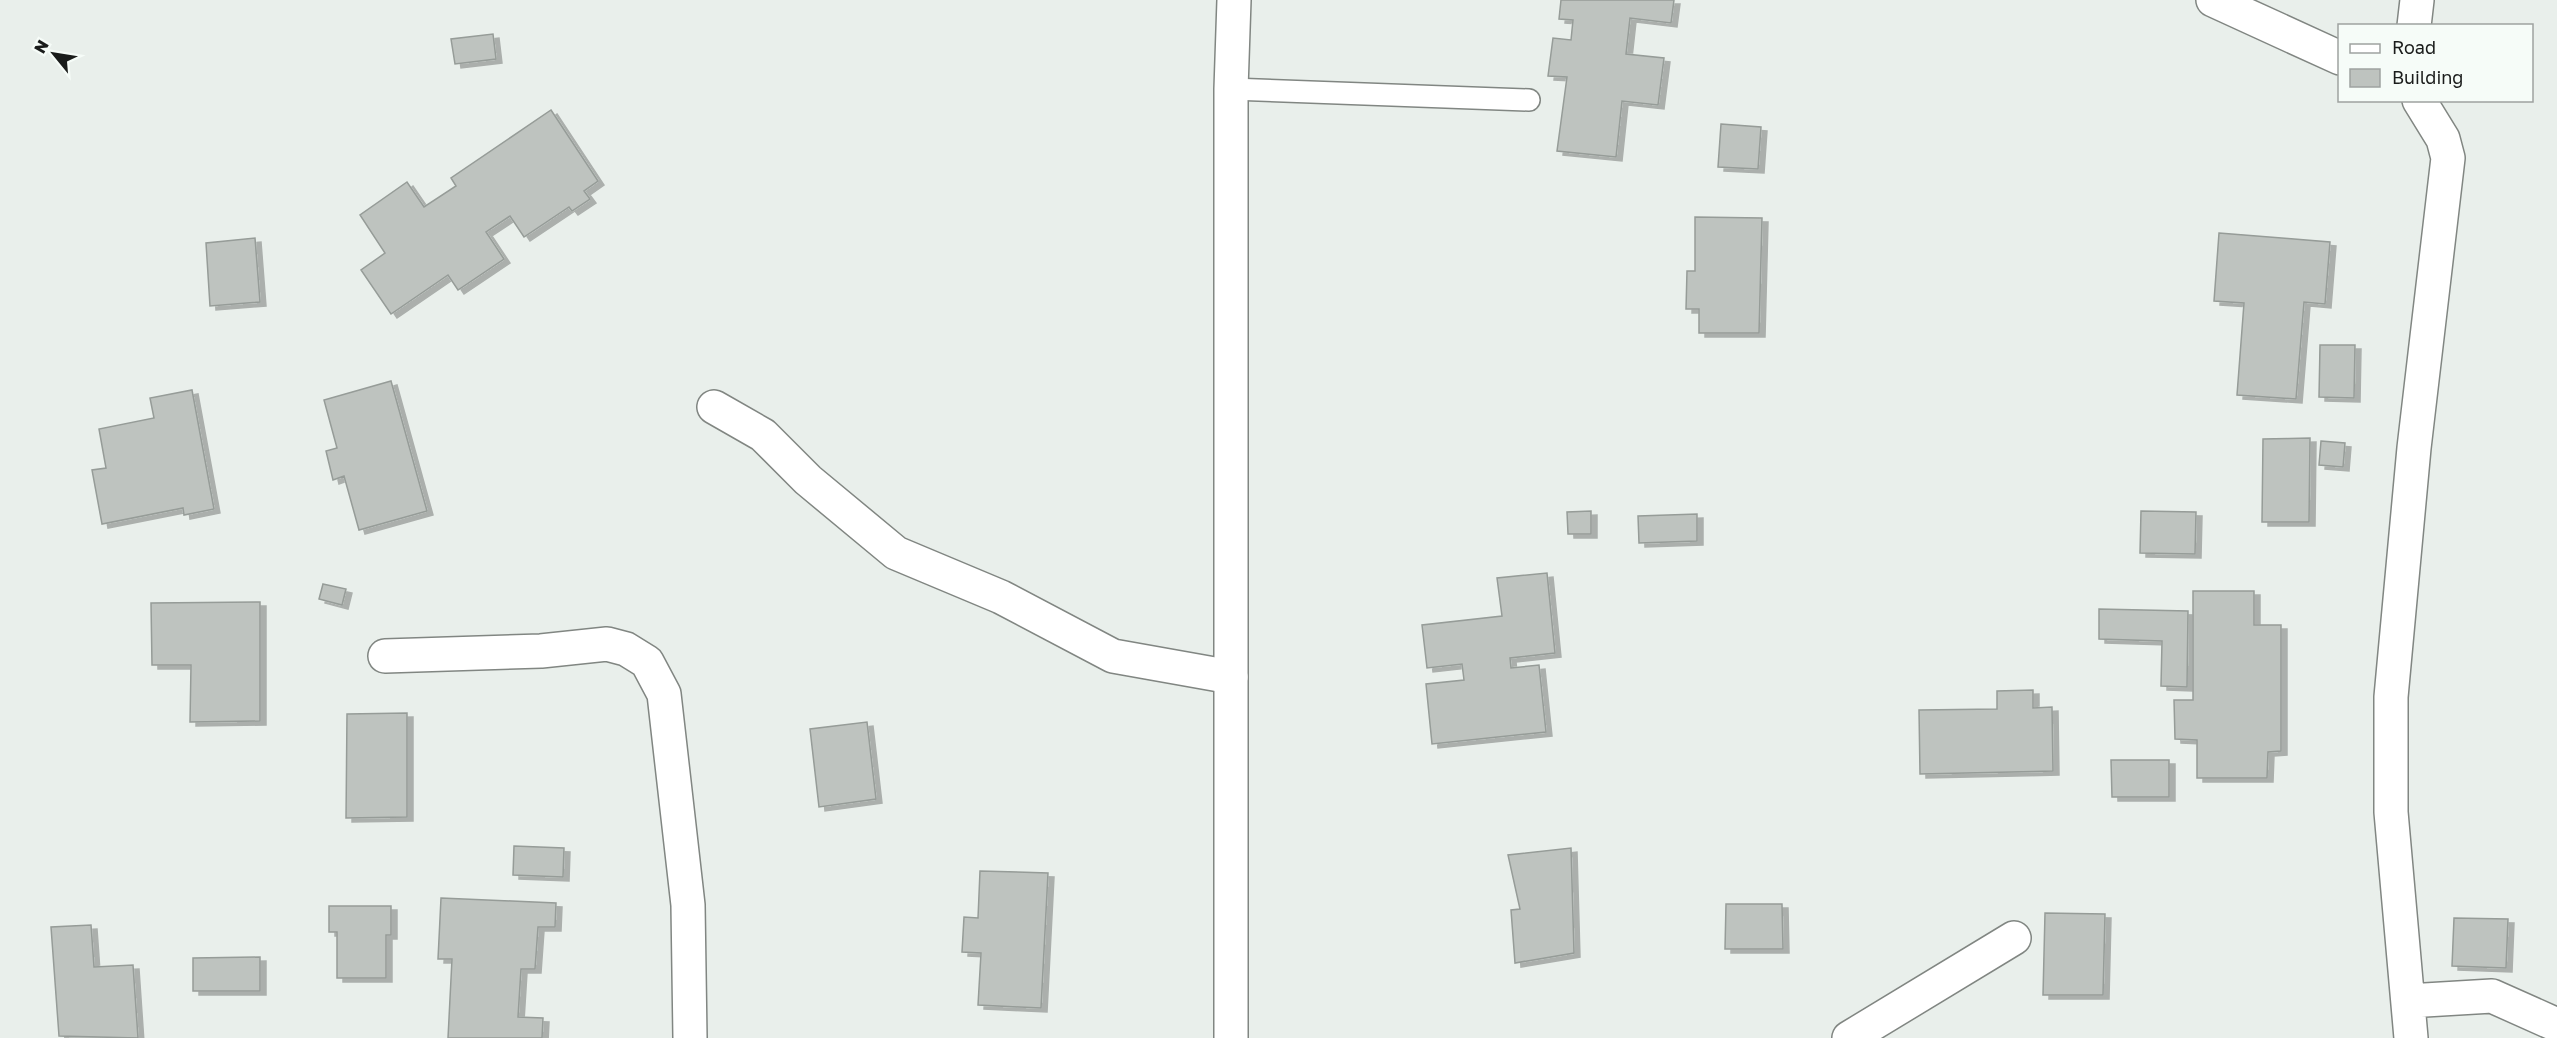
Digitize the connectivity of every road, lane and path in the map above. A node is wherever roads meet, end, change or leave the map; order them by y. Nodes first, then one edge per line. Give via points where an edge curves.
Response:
1 (1234, 0) edge
2 (2212, 0) edge
3 (2417, 0) edge
4 (2414, 24) edge
5 (2338, 57) edge
6 (1231, 89) junction
7 (1530, 100) dead end
8 (2420, 102) edge
9 (714, 407) dead end
10 (385, 656) dead end
11 (1231, 677) junction
12 (2014, 938) dead end
13 (2408, 1001) junction
14 (2557, 1025) edge
15 (690, 1038) edge
16 (1232, 1038) edge
17 (1850, 1038) edge
18 (2411, 1038) edge

1 - 6 street
2 - 5 street
3 - 4 street
6 - 7 lane
6 - 11 street
8 - 13 street via 2443,139 2448,158 2414,448 2391,697 2391,812
9 - 11 street via 764,435 808,480 896,553 1001,597 1113,656
10 - 15 street via 541,651 607,644 626,649 647,662 663,694 688,905
11 - 16 street
12 - 17 street
13 - 14 street via 2492,996
13 - 18 street

